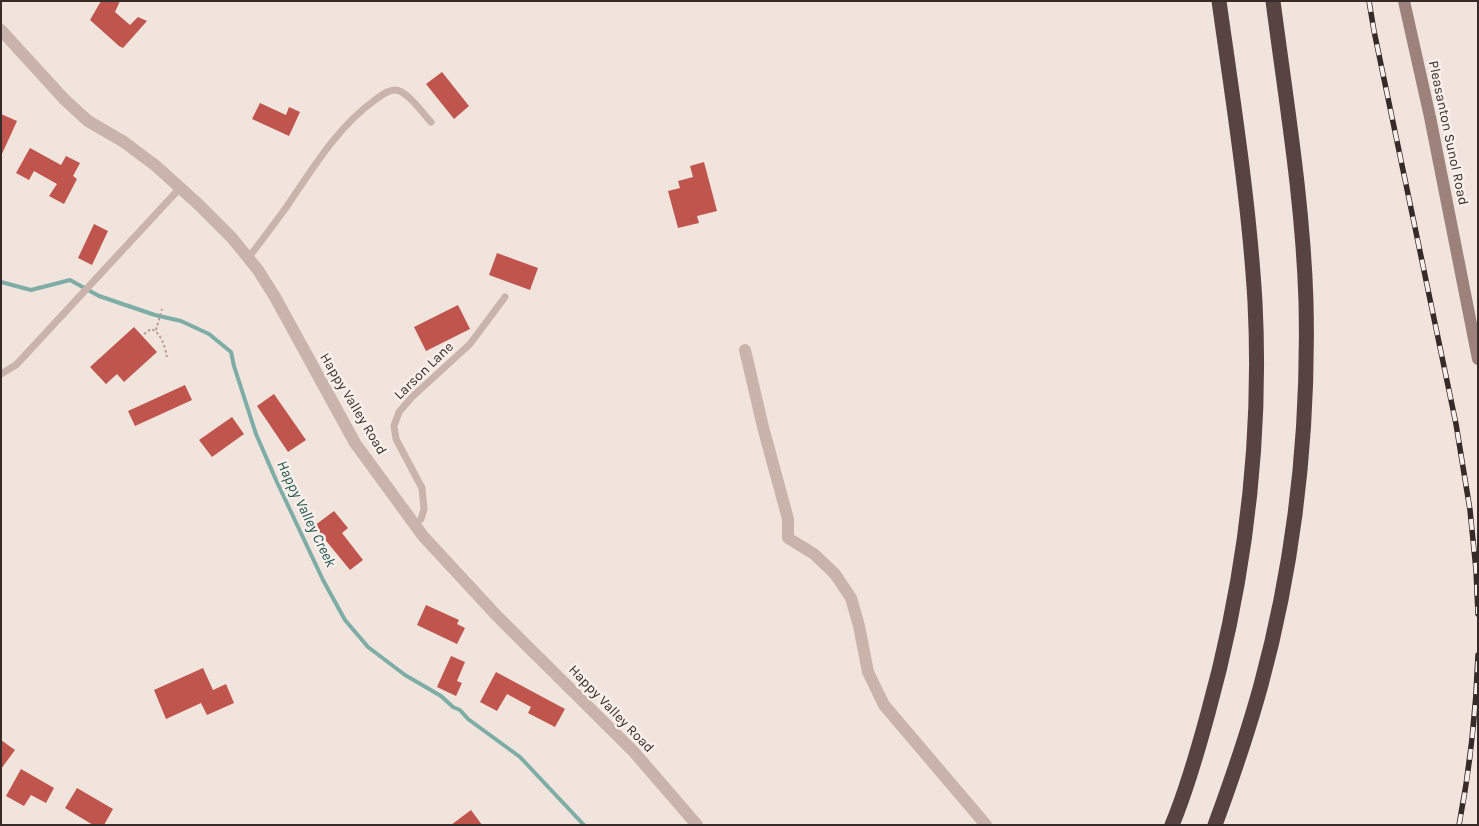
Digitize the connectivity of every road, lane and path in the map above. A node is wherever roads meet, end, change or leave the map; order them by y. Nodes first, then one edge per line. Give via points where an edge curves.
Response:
1 (1219, 1) edge
2 (1273, 1) edge
3 (1404, 1) edge
4 (1, 30) edge
5 (431, 122) dead end
6 (180, 188) junction
7 (248, 258) junction
8 (505, 297) dead end
9 (162, 309) dead end
10 (156, 331) junction
11 (144, 334) dead end
12 (746, 350) dead end
13 (167, 357) dead end
14 (1478, 359) edge
15 (1, 374) edge
16 (415, 525) junction
17 (696, 825) edge
18 (986, 825) edge
19 (1172, 825) edge
20 (1215, 825) edge

1 - 19 highway via 1248,216 1255,302 1253,453 1246,527 1221,664 1200,743
2 - 20 highway via 1301,222 1306,320 1302,459 1293,535 1263,675
3 - 14 main road, Pleasanton Sunol Road
4 - 6 street, Happy Valley Road via 88,121 124,142
5 - 7 lane via 402,92 394,90 365,107 322,155
6 - 7 street, Happy Valley Road
6 - 15 lane via 16,365
7 - 16 street, Happy Valley Road via 275,297 354,443
8 - 16 lane, Larson Lane via 470,344 399,412 394,426 396,440 422,488 424,502 421,519
9 - 10 path
10 - 11 path via 150,329
10 - 13 path
12 - 18 street via 788,518 788,538 814,554 835,574 851,598 868,672 884,705
16 - 17 street, Happy Valley Road via 497,616 634,752

